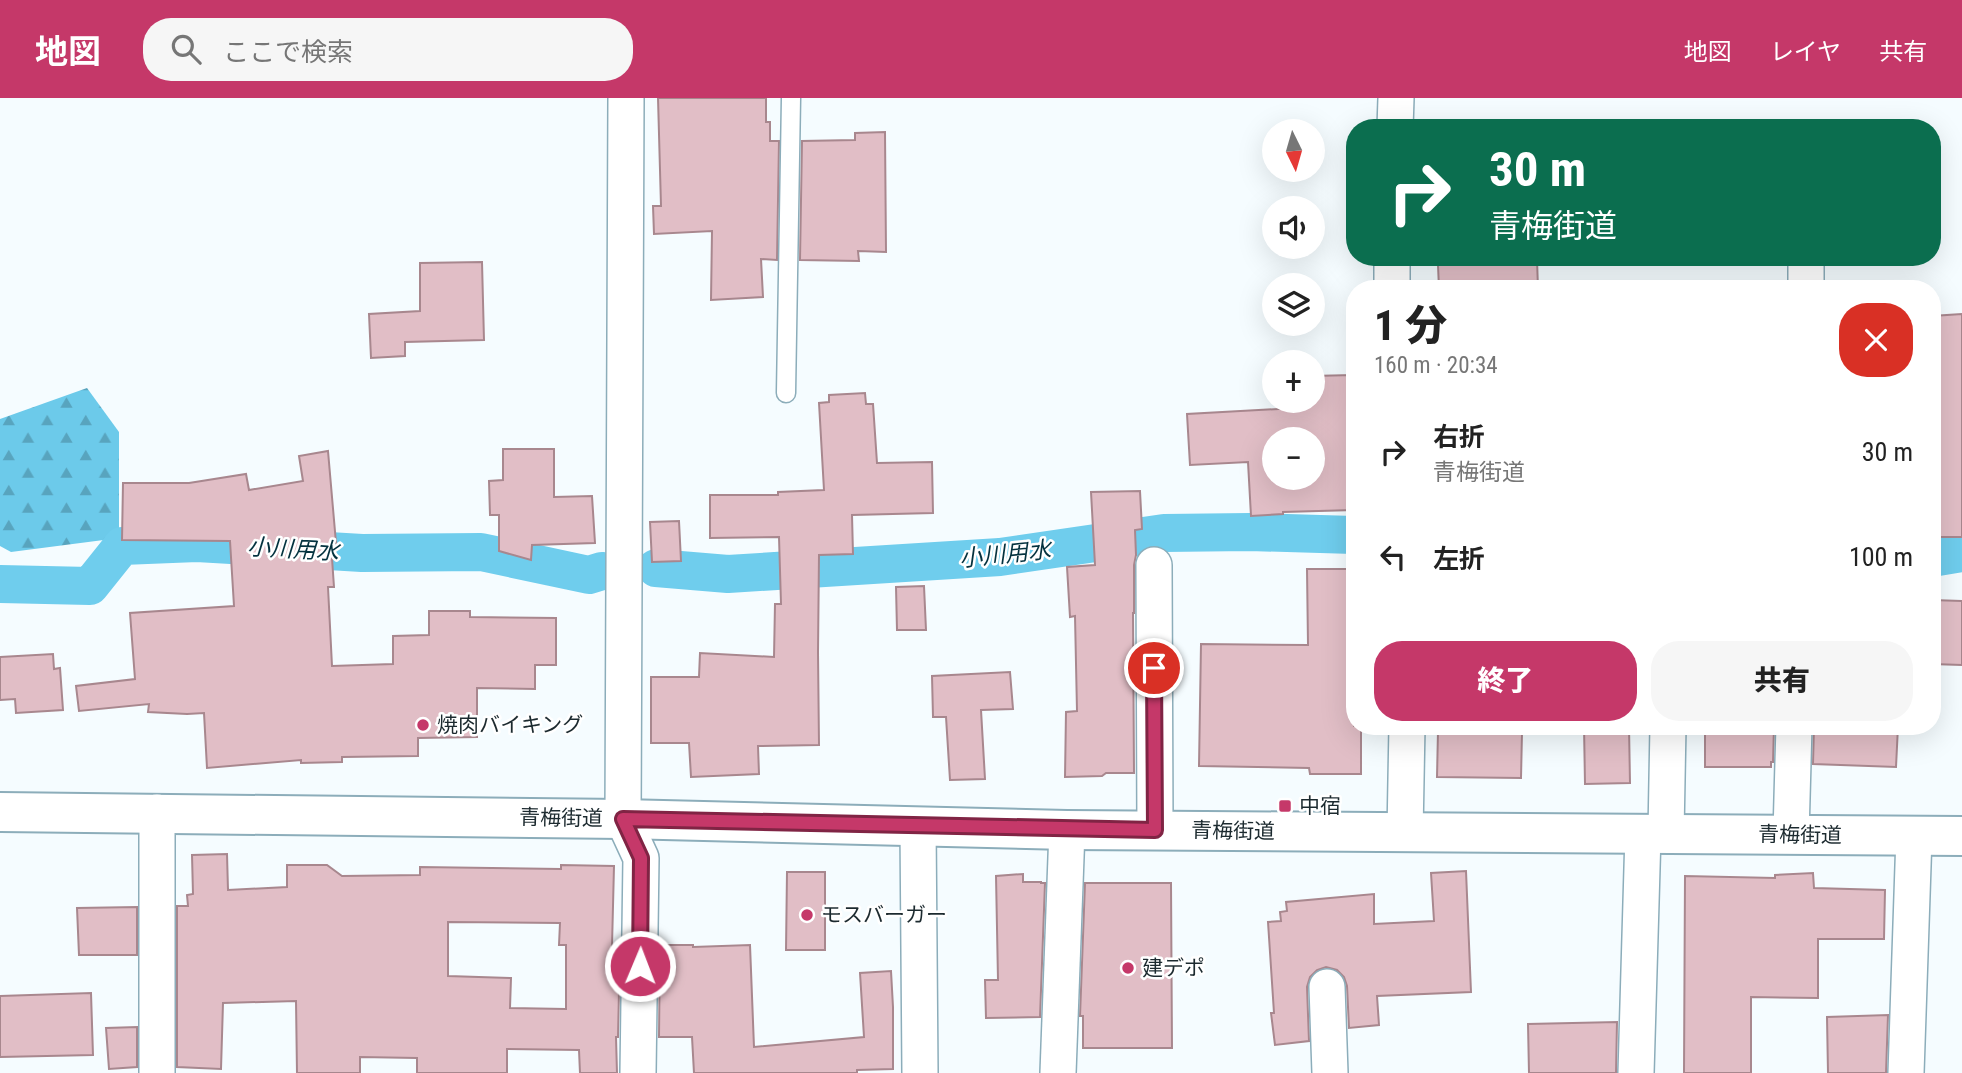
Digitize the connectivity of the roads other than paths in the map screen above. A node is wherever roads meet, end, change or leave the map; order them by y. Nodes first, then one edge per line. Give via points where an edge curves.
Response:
1 (626, 98) edge
2 (791, 98) edge
3 (1396, 98) edge
4 (1395, 119) edge
5 (786, 393) dead end
6 (1154, 565) dead end
7 (1407, 735) edge
8 (1667, 735) edge
9 (1794, 735) edge
10 (0, 812) edge
11 (157, 813) junction
12 (623, 819) junction
13 (918, 826) junction
14 (1067, 830) junction
15 (1155, 830) junction
16 (1405, 832) junction
17 (1655, 833) junction
18 (1791, 834) junction
19 (1914, 836) junction
20 (1962, 836) edge
21 (1327, 987) dead end
22 (157, 1072) edge
23 (638, 1073) edge
24 (920, 1073) edge
25 (1058, 1073) edge
26 (1330, 1073) edge
27 (1636, 1073) edge
28 (1906, 1073) edge

1 - 12 street
2 - 5 lane
3 - 4 street
6 - 15 street
7 - 16 street
8 - 17 street
9 - 18 street
10 - 11 main road, 青梅街道
11 - 12 main road, 青梅街道
11 - 22 street
12 - 13 main road, 青梅街道
12 - 23 street via 641,858
13 - 14 main road, 青梅街道
13 - 24 street
14 - 15 main road, 青梅街道
14 - 25 street
15 - 16 main road, 青梅街道
16 - 17 main road, 青梅街道
17 - 18 main road, 青梅街道
17 - 27 street
18 - 19 main road, 青梅街道
19 - 20 main road, 青梅街道
19 - 28 street
21 - 26 street

